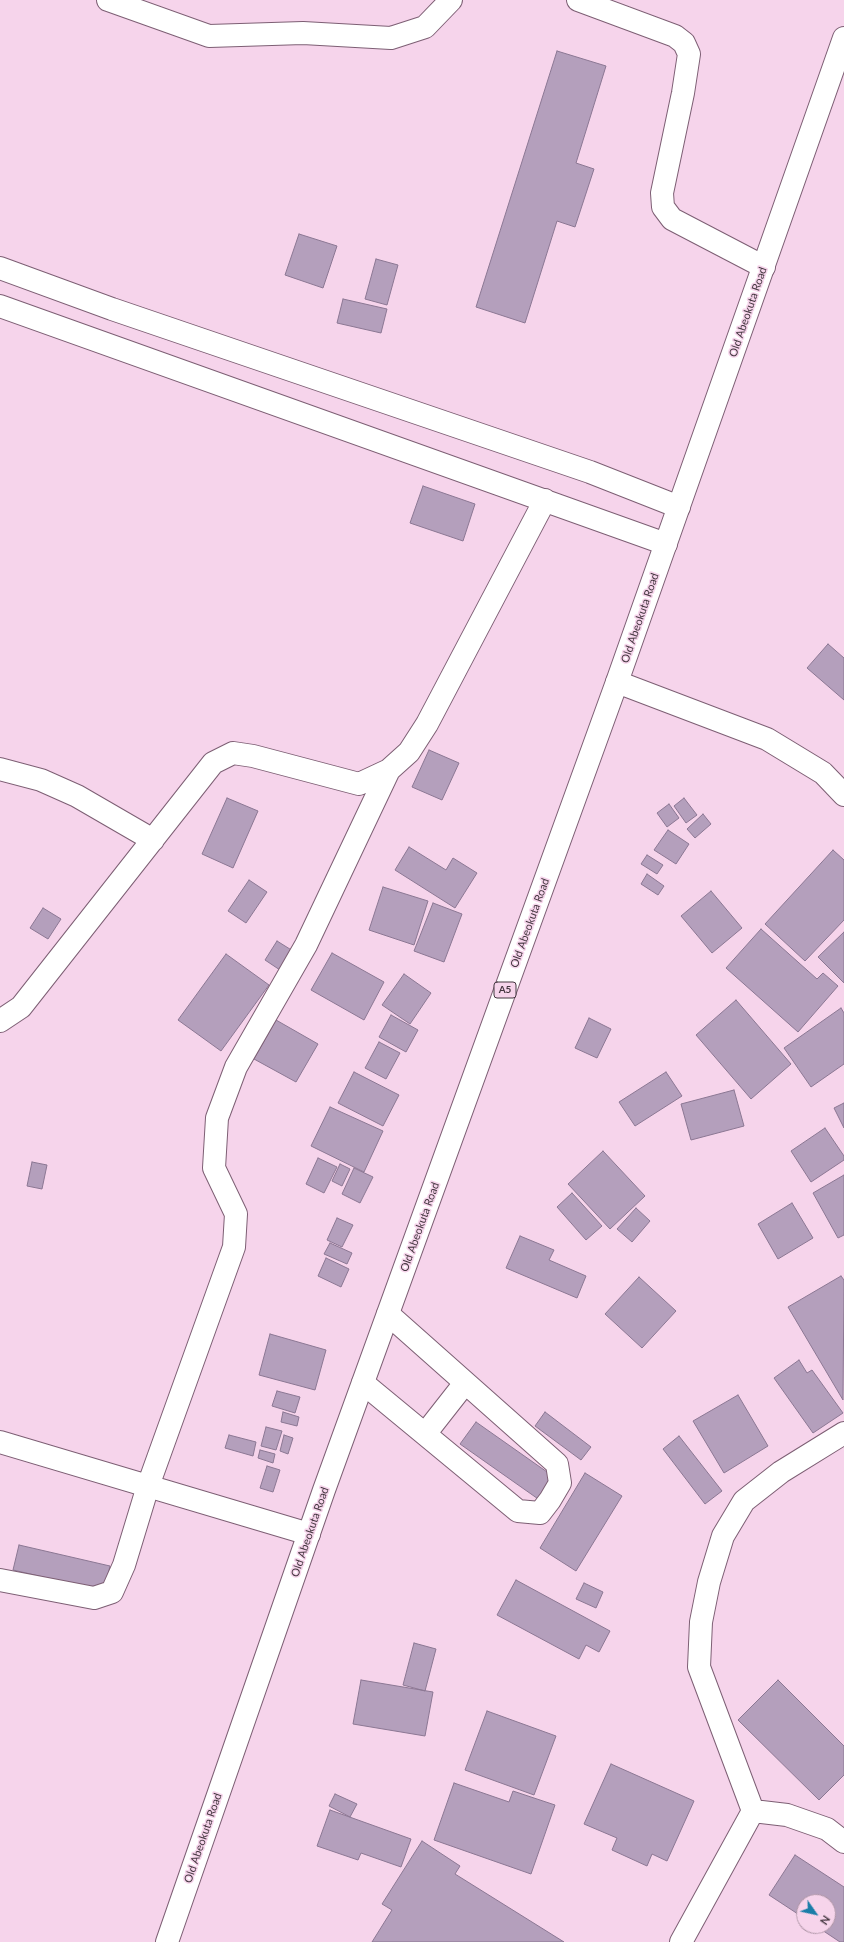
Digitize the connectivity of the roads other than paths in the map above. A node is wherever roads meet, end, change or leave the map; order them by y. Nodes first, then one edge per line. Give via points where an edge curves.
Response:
1 (108, 0) edge
2 (451, 0) edge
3 (578, 0) edge
4 (844, 38) edge
5 (764, 267) junction
6 (0, 268) edge
7 (0, 306) edge
8 (546, 500) junction
9 (679, 507) junction
10 (666, 544) junction
11 (617, 682) junction
12 (0, 769) edge
13 (389, 770) junction
14 (844, 795) edge
15 (153, 840) junction
16 (0, 1021) edge
17 (388, 1314) junction
18 (363, 1383) junction
19 (465, 1383) junction
20 (844, 1433) edge
21 (425, 1434) junction
22 (0, 1442) edge
23 (148, 1486) junction
24 (309, 1534) junction
25 (0, 1580) edge
26 (753, 1811) junction
27 (844, 1842) edge
28 (167, 1942) edge
29 (681, 1942) edge

1 - 2 main road via 209,36 303,33 391,38 425,27
3 - 5 main road via 676,36 684,43 689,54 662,193 663,207 672,219
4 - 5 main road, Old Abeokuta Road / A5
5 - 9 main road, Old Abeokuta Road / A5
6 - 9 main road via 112,309 590,472
7 - 8 main road
8 - 10 main road
8 - 13 main road via 427,724 409,752
9 - 10 main road, Old Abeokuta Road / A5
10 - 11 main road, Old Abeokuta Road / A5
11 - 14 main road via 768,739 823,773
11 - 17 main road, Old Abeokuta Road / A5
12 - 15 main road via 40,780 77,796
13 - 15 main road via 359,784 233,753 213,763
13 - 23 main road via 306,945 236,1067 217,1118 214,1168 236,1214 234,1247
15 - 16 main road via 21,1007
17 - 18 main road, Old Abeokuta Road / A5
17 - 19 main road
18 - 21 main road
18 - 24 main road, Old Abeokuta Road / A5
19 - 21 main road
19 - 21 main road via 557,1464 560,1484 540,1513 518,1511
20 - 26 main road via 781,1472 744,1501 724,1536 709,1582 701,1622 699,1667
22 - 23 main road
23 - 24 main road
23 - 25 main road via 124,1565 112,1592 94,1598
24 - 28 main road, Old Abeokuta Road / A5
26 - 27 main road via 787,1815 827,1829
26 - 29 main road

